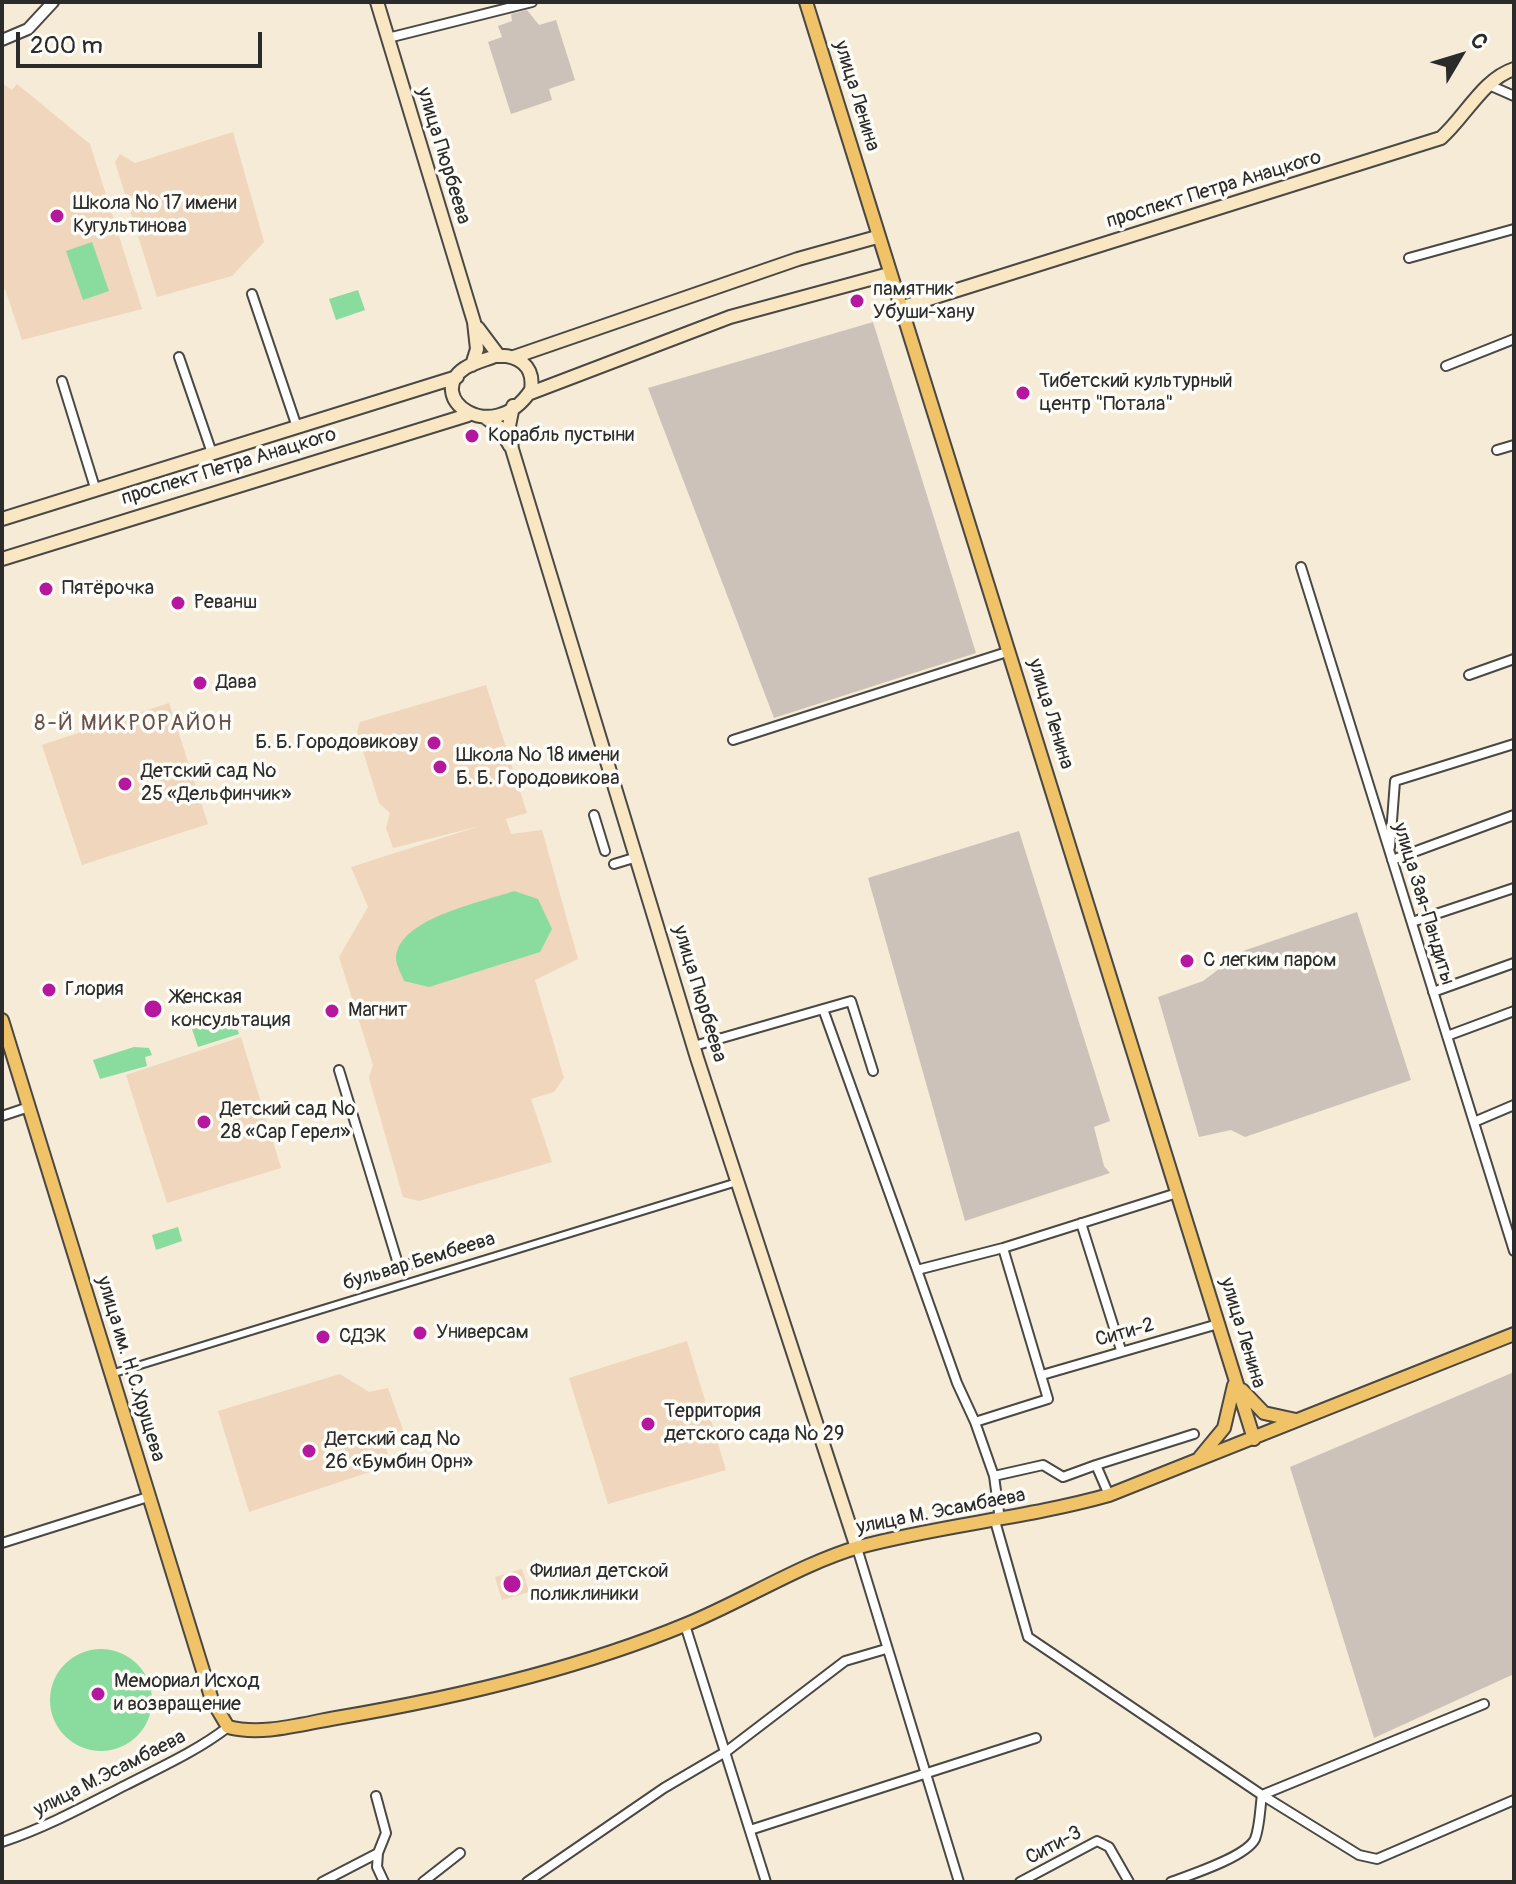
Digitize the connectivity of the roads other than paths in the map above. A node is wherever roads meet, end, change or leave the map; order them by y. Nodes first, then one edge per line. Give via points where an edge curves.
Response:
1 (53, 2) edge
2 (377, 2) edge
3 (532, 2) edge
4 (806, 2) edge
5 (388, 38) junction
6 (2, 40) edge
7 (1514, 69) edge
8 (1489, 85) junction
9 (1514, 96) edge
10 (1514, 229) edge
11 (877, 237) junction
12 (1409, 258) dead end
13 (889, 274) junction
14 (252, 294) dead end
15 (900, 308) junction
16 (474, 322) junction
17 (1514, 339) edge
18 (499, 356) junction
19 (179, 357) dead end
20 (514, 357) junction
21 (472, 365) junction
22 (1446, 366) dead end
23 (457, 377) junction
24 (62, 381) dead end
25 (528, 394) junction
26 (513, 406) junction
27 (468, 415) junction
28 (486, 418) junction
29 (297, 427) junction
30 (1514, 445) edge
31 (512, 449) junction
32 (1497, 450) dead end
33 (212, 453) junction
34 (96, 491) junction
35 (2, 519) edge
36 (2, 559) edge
37 (1301, 567) dead end
38 (1010, 651) junction
39 (1514, 659) edge
40 (1469, 675) dead end
41 (733, 740) dead end
42 (1513, 748) edge
43 (594, 815) dead end
44 (1514, 815) edge
45 (605, 851) dead end
46 (1391, 856) junction
47 (637, 857) junction
48 (614, 864) dead end
49 (1514, 888) edge
50 (1412, 922) junction
51 (1514, 963) edge
52 (1433, 992) junction
53 (823, 1009) junction
54 (1514, 1011) edge
55 (2, 1020) edge
56 (1447, 1036) junction
57 (694, 1046) junction
58 (339, 1070) dead end
59 (873, 1071) dead end
60 (1514, 1105) edge
61 (29, 1107) junction
62 (2, 1116) edge
63 (1474, 1122) junction
64 (737, 1182) junction
65 (1177, 1193) junction
66 (1081, 1223) junction
67 (1003, 1248) junction
68 (1514, 1251) edge
69 (421, 1261) dead end
70 (917, 1270) junction
71 (1218, 1324) junction
72 (1514, 1334) edge
73 (1121, 1350) junction
74 (111, 1374) junction
75 (1042, 1375) junction
76 (1234, 1378) junction
77 (1299, 1420) junction
78 (975, 1422) junction
79 (1194, 1434) dead end
80 (1254, 1439) junction
81 (1195, 1462) junction
82 (1096, 1465) junction
83 (994, 1476) junction
84 (1109, 1495) junction
85 (148, 1497) junction
86 (997, 1520) junction
87 (2, 1543) edge
88 (857, 1548) junction
89 (685, 1625) junction
90 (886, 1649) junction
91 (1484, 1704) dead end
92 (228, 1727) junction
93 (1036, 1738) dead end
94 (727, 1751) junction
95 (926, 1774) junction
96 (1262, 1795) junction
97 (376, 1796) dead end
98 (1514, 1800) edge
99 (750, 1830) junction
100 (2, 1842) edge
101 (378, 1853) junction
102 (460, 1853) dead end
103 (322, 1882) edge
104 (384, 1882) edge
105 (423, 1882) edge
106 (527, 1882) edge
107 (766, 1882) edge
108 (959, 1882) edge
109 (1020, 1882) edge
110 (1129, 1882) edge
111 (1171, 1882) edge

1 - 6 street via 28,29
2 - 5 main road, улица Пюрбеева
3 - 5 street
4 - 11 main road, улица Ленина
5 - 16 main road, улица Пюрбеева
7 - 8 main road, проспект Петра Анацкого
8 - 9 street
8 - 15 main road, проспект Петра Анацкого via 1441,138
10 - 12 street
11 - 13 main road, улица Ленина
11 - 20 main road
13 - 15 main road, улица Ленина
13 - 25 main road via 730,317
14 - 29 street
15 - 38 main road, улица Ленина
16 - 18 main road
16 - 21 main road via 477,349
17 - 22 street
18 - 20 main road
18 - 21 main road
19 - 33 street
20 - 25 main road via 528,368
21 - 23 main road
23 - 27 main road via 456,401
23 - 29 main road, проспект Петра Анацкого
24 - 34 street
25 - 26 main road
26 - 28 main road
26 - 31 main road
27 - 28 main road
27 - 36 main road, проспект Петра Анацкого
28 - 31 main road via 499,427
29 - 33 main road, проспект Петра Анацкого
30 - 32 street
31 - 47 main road, улица Пюрбеева
33 - 34 main road, проспект Петра Анацкого
34 - 35 main road, проспект Петра Анацкого
37 - 46 street, улица Зая-Пандиты
38 - 41 street
38 - 65 main road, улица Ленина
39 - 40 street
42 - 46 street via 1395,781
43 - 45 street
44 - 46 street
46 - 50 street, улица Зая-Пандиты
47 - 48 street
47 - 57 main road, улица Пюрбеева
49 - 50 street
50 - 52 street, улица Зая-Пандиты
51 - 52 street
52 - 56 street, улица Зая-Пандиты
53 - 57 street
53 - 59 street via 851,1001
53 - 70 street
54 - 56 street
55 - 61 main road, улица им. Н.С.Хрущева
56 - 63 street, улица Зая-Пандиты
57 - 64 main road, улица Пюрбеева
58 - 69 street, бульвар Бембеева via 399,1267
60 - 63 street
61 - 62 street
61 - 74 main road, улица им. Н.С.Хрущева
63 - 68 street, улица Зая-Пандиты
64 - 74 street, бульвар Бембеева
64 - 88 main road, улица Пюрбеева
65 - 66 street
65 - 71 main road, улица Ленина
66 - 67 street
66 - 73 street
67 - 70 street
67 - 75 street
70 - 78 street
71 - 73 street, Сити-2
71 - 76 main road, улица Ленина
72 - 77 main road, улица М. Эсамбаева
73 - 75 street, Сити-2
74 - 85 main road, улица им. Н.С.Хрущева
75 - 78 street via 1048,1399
76 - 77 main road via 1264,1413
76 - 80 main road, улица Ленина
76 - 81 main road via 1224,1428
77 - 80 main road, улица М. Эсамбаева
78 - 83 street
79 - 82 street
80 - 81 main road, улица М. Эсамбаева
81 - 84 main road, улица М. Эсамбаева
82 - 83 street via 1063,1477 1043,1465
82 - 84 street
83 - 86 street
84 - 86 main road, улица М. Эсамбаева
85 - 87 street
85 - 92 main road, улица им. Н.С.Хрущева via 212,1700
86 - 88 main road, улица М. Эсамбаева
86 - 96 street via 1028,1637
88 - 89 main road, улица М. Эсамбаева
88 - 90 street
89 - 92 main road, улица М. Эсамбаева via 465,1693 290,1726 251,1731
89 - 94 street
90 - 94 street via 845,1661
90 - 95 street
91 - 96 street
92 - 100 street, улица М.Эсамбаева via 113,1792
93 - 95 street
94 - 99 street
94 - 106 street
95 - 99 street
95 - 108 street
96 - 98 street via 1377,1859
96 - 111 street via 1248,1847
97 - 101 street via 386,1833
99 - 107 street
101 - 103 street
101 - 104 street
102 - 105 street
109 - 110 street, Сити-3 via 1097,1841 1109,1847

